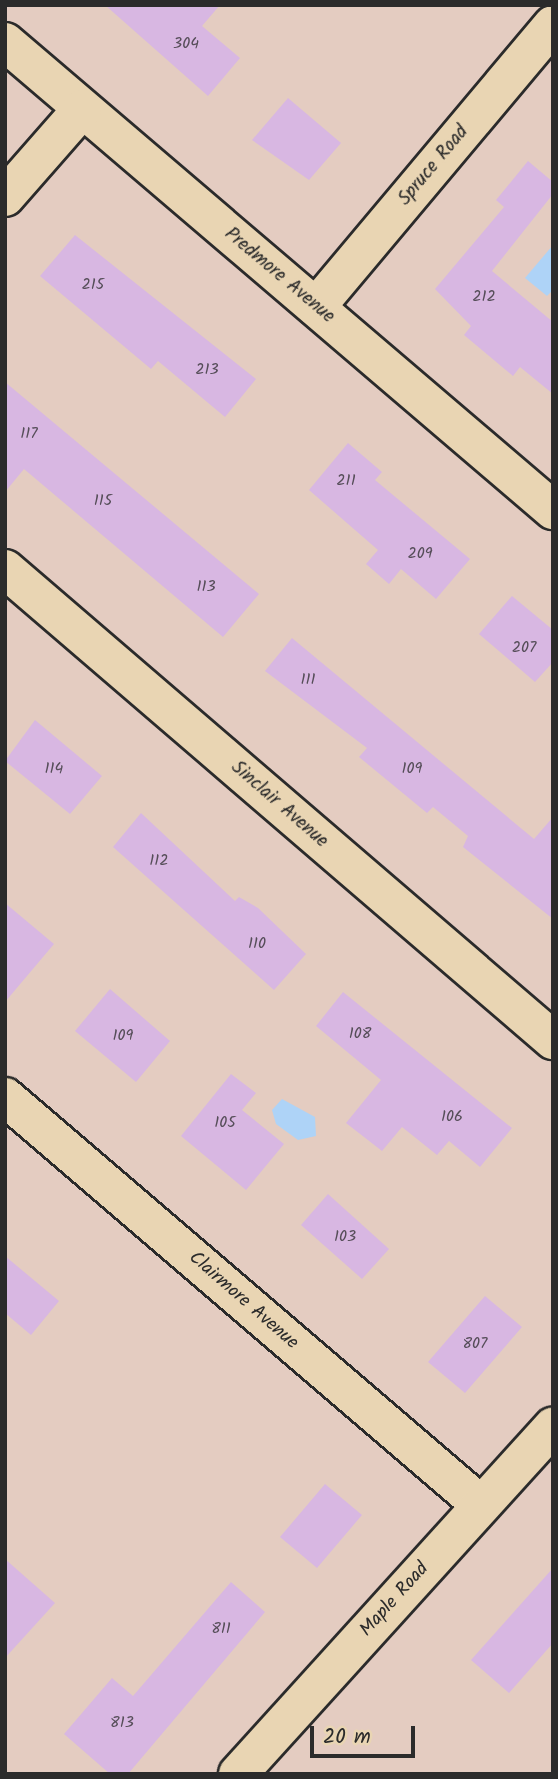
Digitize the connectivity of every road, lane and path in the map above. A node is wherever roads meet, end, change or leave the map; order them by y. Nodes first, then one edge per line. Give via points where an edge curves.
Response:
1 (553, 25) edge
2 (5, 42) edge
3 (82, 109) junction
4 (5, 197) edge
5 (316, 307) junction
6 (553, 510) edge
7 (5, 569) edge
8 (553, 1040) edge
9 (5, 1097) edge
10 (553, 1427) edge
11 (481, 1505) junction
12 (238, 1774) edge

1 - 5 street, Spruce Road
2 - 3 street, Predmore Avenue
3 - 4 street
3 - 5 street, Predmore Avenue
5 - 6 street, Predmore Avenue
7 - 8 street, Sinclair Avenue
9 - 11 street, Clairmore Avenue
10 - 11 street, Maple Road
11 - 12 street, Maple Road

